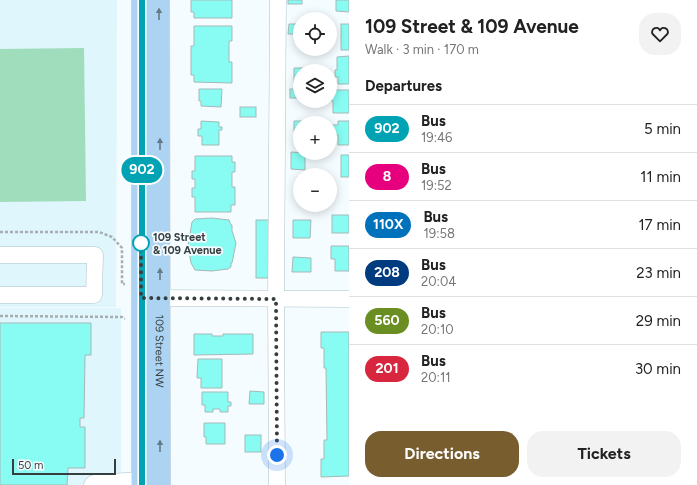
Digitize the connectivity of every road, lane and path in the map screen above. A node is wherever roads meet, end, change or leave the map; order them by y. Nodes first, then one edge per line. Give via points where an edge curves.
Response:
1 (142, 0) edge
2 (159, 0) edge
3 (278, 0) edge
4 (0, 255) edge
5 (0, 295) edge
6 (151, 298) junction
7 (276, 299) junction
8 (349, 299) edge
9 (0, 316) edge
10 (128, 320) dead end
11 (148, 484) edge
12 (92, 485) edge
13 (277, 485) edge

1 - 6 main road, 109 Street NW
6 -> 2 main road, 109 Street NW
3 - 7 street
4 - 5 street via 95,255 94,295
6 - 7 street
6 - 11 main road, 109 Street NW
7 - 8 street
7 - 13 street
9 - 10 path via 122,317
11 - 12 street

